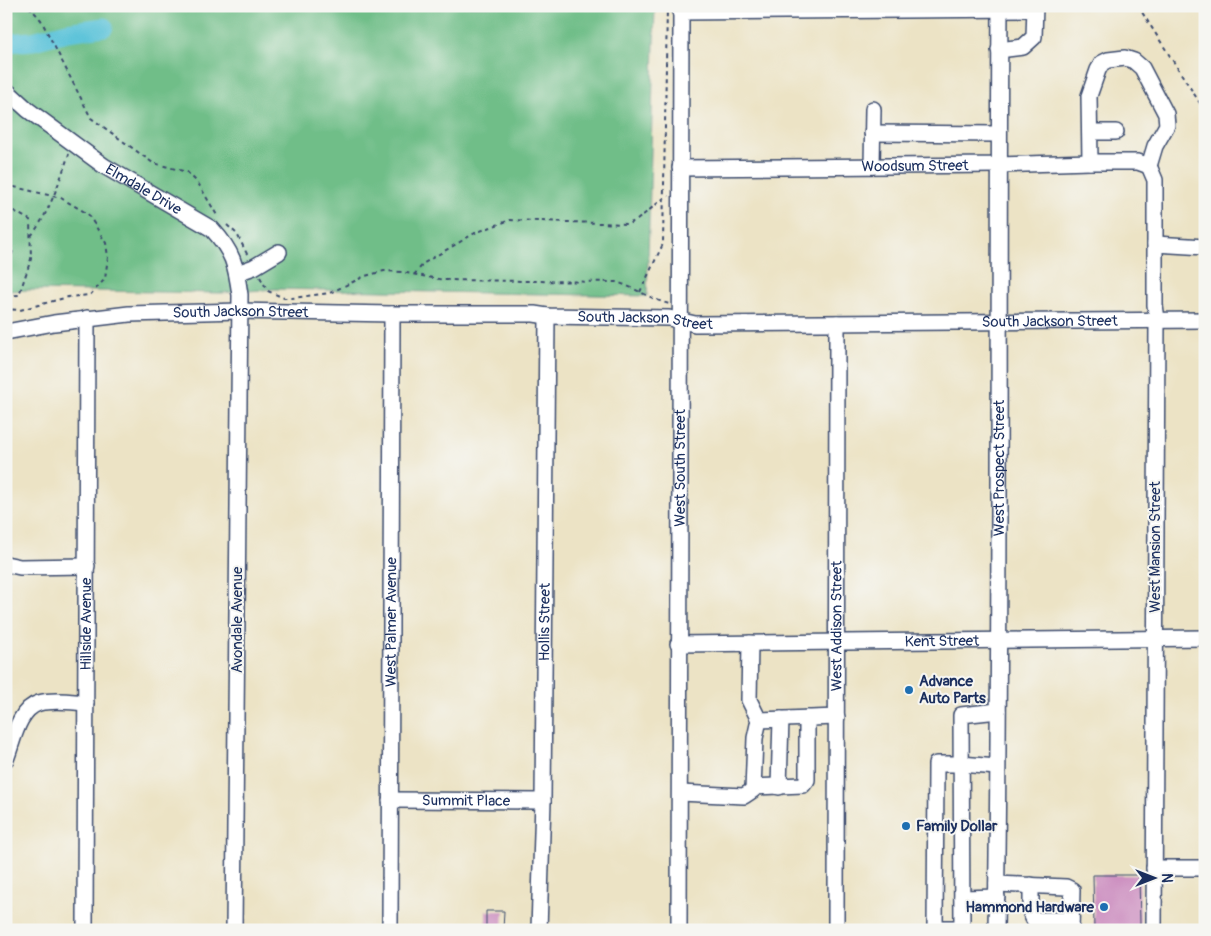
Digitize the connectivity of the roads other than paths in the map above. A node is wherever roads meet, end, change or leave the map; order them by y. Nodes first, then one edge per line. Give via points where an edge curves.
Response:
1 (676, 8) edge
2 (918, 8) edge
3 (1000, 8) edge
4 (1035, 8) edge
5 (999, 50) junction
6 (6, 90) edge
7 (873, 109) dead end
8 (1090, 132) junction
9 (1116, 132) dead end
10 (872, 133) junction
11 (998, 134) junction
12 (1090, 162) junction
13 (998, 165) junction
14 (872, 166) junction
15 (1149, 166) junction
16 (680, 168) junction
17 (1155, 244) junction
18 (1205, 247) edge
19 (279, 252) dead end
20 (237, 273) junction
21 (240, 311) junction
22 (392, 314) junction
23 (547, 316) junction
24 (87, 318) junction
25 (1157, 320) junction
26 (1205, 320) edge
27 (680, 321) junction
28 (837, 322) junction
29 (999, 322) junction
30 (6, 332) edge
31 (6, 564) edge
32 (87, 566) junction
33 (1155, 638) junction
34 (1205, 638) edge
35 (998, 640) junction
36 (836, 643) junction
37 (678, 644) junction
38 (750, 644) junction
39 (86, 703) junction
40 (998, 711) junction
41 (837, 717) junction
42 (808, 718) junction
43 (781, 719) junction
44 (759, 720) junction
45 (6, 759) edge
46 (961, 764) junction
47 (997, 767) junction
48 (753, 787) junction
49 (779, 787) junction
50 (680, 794) junction
51 (390, 800) junction
52 (543, 801) junction
53 (1154, 868) junction
54 (1205, 868) edge
55 (1031, 885) junction
56 (997, 890) junction
57 (962, 898) junction
58 (1071, 925) edge
59 (935, 929) edge
60 (85, 930) edge
61 (234, 930) edge
62 (390, 930) edge
63 (539, 930) edge
64 (679, 930) edge
65 (836, 930) edge
66 (996, 930) edge
67 (1154, 930) edge

1 - 2 street
1 - 16 street, West South Street
2 - 3 street
3 - 4 street
3 - 5 street, West Prospect Street
4 - 5 street via 1034,37 1023,47
5 - 11 street, West Prospect Street
6 - 20 street, Elmdale Drive via 104,166 212,229 234,259
7 - 10 street
8 - 9 street
8 - 12 street
8 - 15 street via 1089,96 1102,63 1118,58 1134,61 1142,68 1167,119
10 - 11 street
10 - 14 street
11 - 13 street, West Prospect Street
12 - 13 street, Woodsum Street
12 - 15 street, Woodsum Street via 1138,162
13 - 14 street, Woodsum Street
13 - 29 street, West Prospect Street
14 - 16 street, Woodsum Street
15 - 17 street, West Mansion Street via 1155,180
16 - 27 street, West South Street
17 - 18 street
17 - 25 street, West Mansion Street
19 - 20 street
20 - 21 street, Elmdale Drive
21 - 22 street, South Jackson Street
21 - 24 street, South Jackson Street
21 - 61 street, Avondale Avenue
22 - 23 street, South Jackson Street
22 - 51 street, West Palmer Avenue
23 - 27 street, South Jackson Street via 669,318
23 - 52 street, Hollis Street
24 - 30 street, South Jackson Street
24 - 32 street, Hillside Avenue
25 - 26 street, South Jackson Street
25 - 29 street, South Jackson Street
25 - 33 street, West Mansion Street
27 - 28 street, South Jackson Street via 695,324
27 - 37 street, West South Street
28 - 29 street, South Jackson Street
28 - 36 street, West Addison Street
29 - 35 street, West Prospect Street
31 - 32 street via 20,567
32 - 39 street, Hillside Avenue
33 - 34 street, Kent Street
33 - 35 street, Kent Street
33 - 53 street, West Mansion Street
35 - 36 street, Kent Street
35 - 40 street, West Prospect Street
36 - 38 street, Kent Street
36 - 41 street, West Addison Street
37 - 38 street, Kent Street
37 - 50 street, West South Street
38 - 44 street via 749,700
39 - 45 street via 39,703 29,708
39 - 60 street, Hillside Avenue
40 - 46 street via 961,715
40 - 47 street, West Prospect Street
41 - 42 street
41 - 65 street, West Addison Street
42 - 43 street
42 - 49 street via 807,780 803,786
43 - 44 street
43 - 49 street
44 - 48 street
46 - 47 street
46 - 57 street
46 - 59 street via 936,764
47 - 56 street, West Prospect Street
48 - 49 street
48 - 50 street via 744,796
50 - 64 street, West South Street
51 - 52 street, Summit Place
51 - 62 street, West Palmer Avenue
52 - 63 street, Hollis Street
53 - 54 street
53 - 67 street, West Mansion Street
55 - 56 street
55 - 58 street via 1034,920
55 - 58 street via 1072,890
56 - 57 street
56 - 66 street, West Prospect Street
57 - 59 street via 962,928

